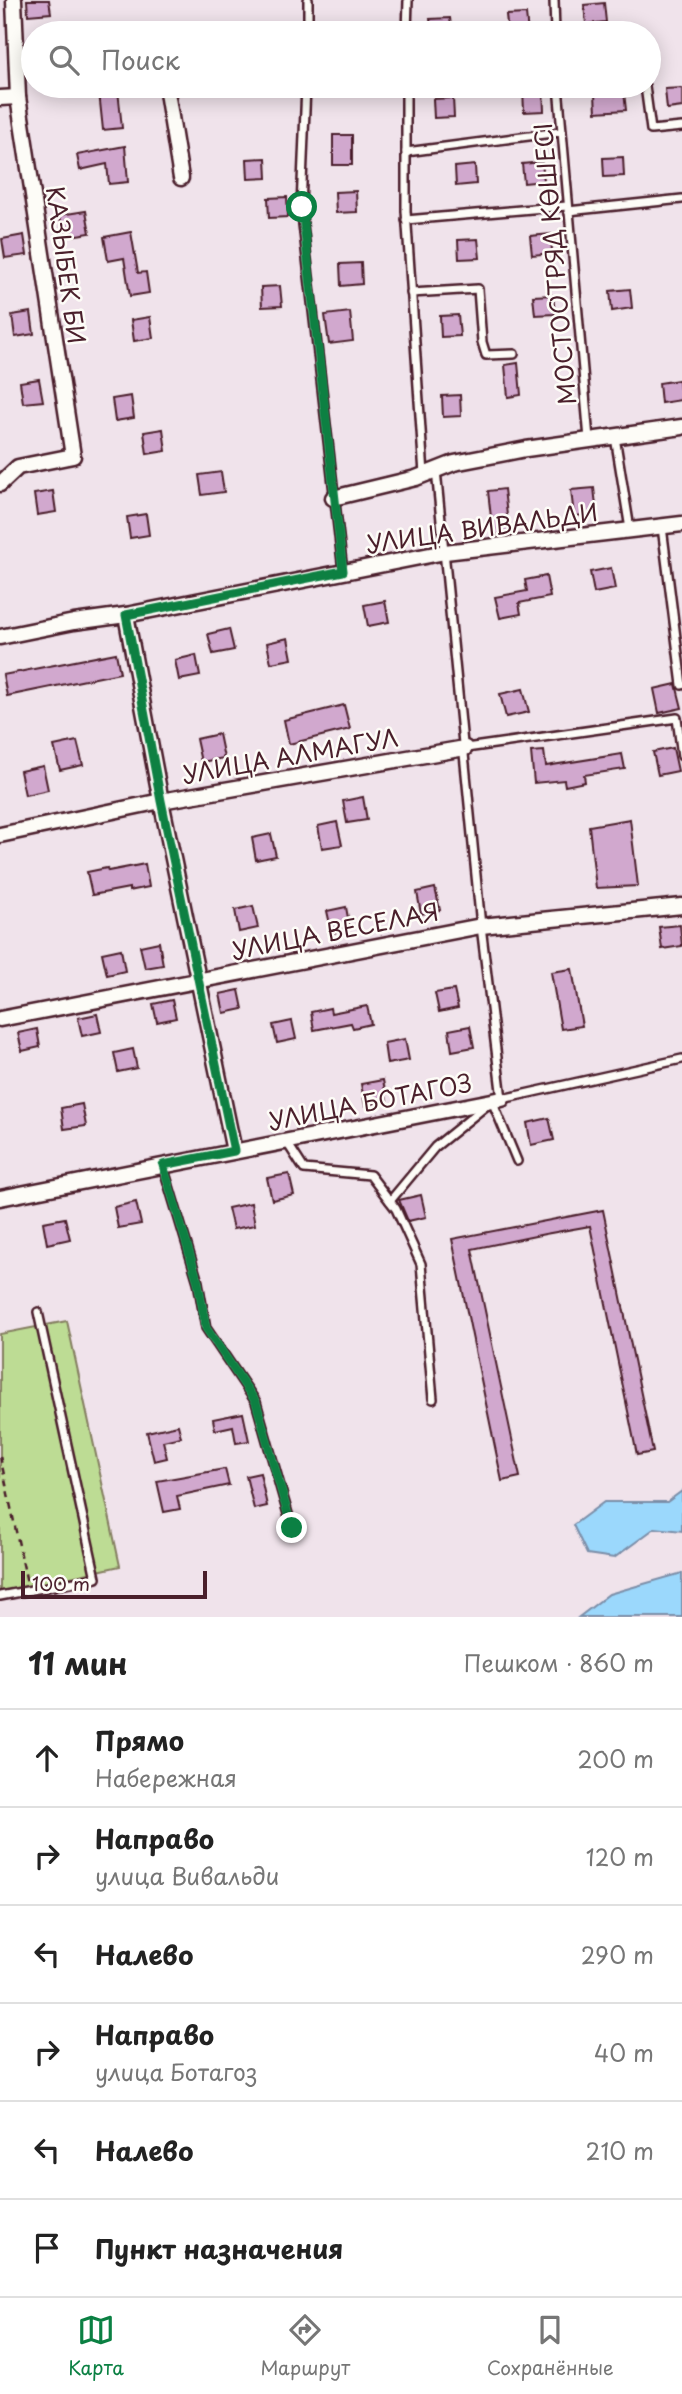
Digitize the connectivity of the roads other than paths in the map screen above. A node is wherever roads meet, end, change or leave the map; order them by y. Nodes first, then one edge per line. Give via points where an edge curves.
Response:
1 (14, 0) edge
2 (308, 0) edge
3 (408, 0) edge
4 (554, 0) edge
5 (308, 21) edge
6 (407, 21) edge
7 (555, 21) edge
8 (21, 89) edge
9 (18, 91) junction
10 (0, 98) edge
11 (168, 98) edge
12 (306, 98) edge
13 (406, 98) edge
14 (559, 98) edge
15 (647, 98) edge
16 (682, 127) edge
17 (560, 132) junction
18 (406, 152) junction
19 (181, 178) dead end
20 (682, 199) edge
21 (568, 209) junction
22 (406, 220) junction
23 (411, 293) junction
24 (514, 354) dead end
25 (682, 427) edge
26 (615, 436) junction
27 (589, 439) junction
28 (430, 472) junction
29 (0, 484) edge
30 (333, 498) junction
31 (682, 524) edge
32 (662, 526) junction
33 (630, 529) junction
34 (445, 552) junction
35 (343, 571) junction
36 (126, 615) junction
37 (0, 637) edge
38 (682, 685) edge
39 (679, 718) edge
40 (465, 748) junction
41 (682, 756) edge
42 (161, 801) junction
43 (0, 835) edge
44 (682, 906) edge
45 (481, 926) junction
46 (198, 980) junction
47 (0, 1019) edge
48 (682, 1059) edge
49 (497, 1100) junction
50 (286, 1141) junction
51 (234, 1151) junction
52 (517, 1161) dead end
53 (163, 1165) junction
54 (0, 1198) edge
55 (390, 1201) junction
56 (38, 1312) dead end
57 (433, 1399) dead end
58 (292, 1528) dead end
59 (0, 1596) edge

1 - 9 street, КАЗЫБЕК БИ
2 - 5 lane
3 - 6 lane
4 - 7 lane
8 - 9 street
9 - 10 street
9 - 29 street, КАЗЫБЕК БИ via 73,456 18,467
11 - 19 street
12 - 30 lane via 302,207
13 - 18 lane
14 - 17 lane, МОСТООТРЯД КӨШЕСІ
15 - 16 lane via 651,130
17 - 18 lane
17 - 21 lane, МОСТООТРЯД КӨШЕСІ
18 - 22 lane
20 - 21 lane
21 - 22 lane
21 - 27 lane, МОСТООТРЯД КӨШЕСІ
22 - 23 lane
23 - 24 lane via 478,289 485,355
23 - 28 lane
25 - 26 street
26 - 27 street
26 - 33 lane
27 - 28 street
28 - 30 street
28 - 34 lane
30 - 35 lane
31 - 32 street, УЛИЦА ВИВАЛЬДИ
32 - 33 street, УЛИЦА ВИВАЛЬДИ
32 - 38 lane
33 - 34 street, УЛИЦА ВИВАЛЬДИ
34 - 35 street, УЛИЦА ВИВАЛЬДИ
34 - 40 lane
35 - 36 street, УЛИЦА ВИВАЛЬДИ
36 - 37 street, УЛИЦА ВИВАЛЬДИ
36 - 42 street
39 - 40 lane
39 - 41 lane
40 - 42 street, УЛИЦА АЛМАГУЛ
40 - 45 lane
42 - 43 street, УЛИЦА АЛМАГУЛ
42 - 46 street
44 - 45 street, УЛИЦА ВЕСЕЛАЯ
45 - 46 street, УЛИЦА ВЕСЕЛАЯ
45 - 49 lane
46 - 47 street, УЛИЦА ВЕСЕЛАЯ
46 - 51 street
48 - 49 lane
49 - 50 street, УЛИЦА БОТАГОЗ
49 - 52 lane
49 - 55 lane via 435,1147
50 - 51 street, УЛИЦА БОТАГОЗ
50 - 55 lane via 304,1169 370,1175
51 - 53 street, УЛИЦА БОТАГОЗ
53 - 54 street, УЛИЦА БОТАГОЗ
53 - 58 lane via 198,1282 206,1328 256,1402
55 - 57 lane via 421,1264
56 - 59 lane via 96,1577

